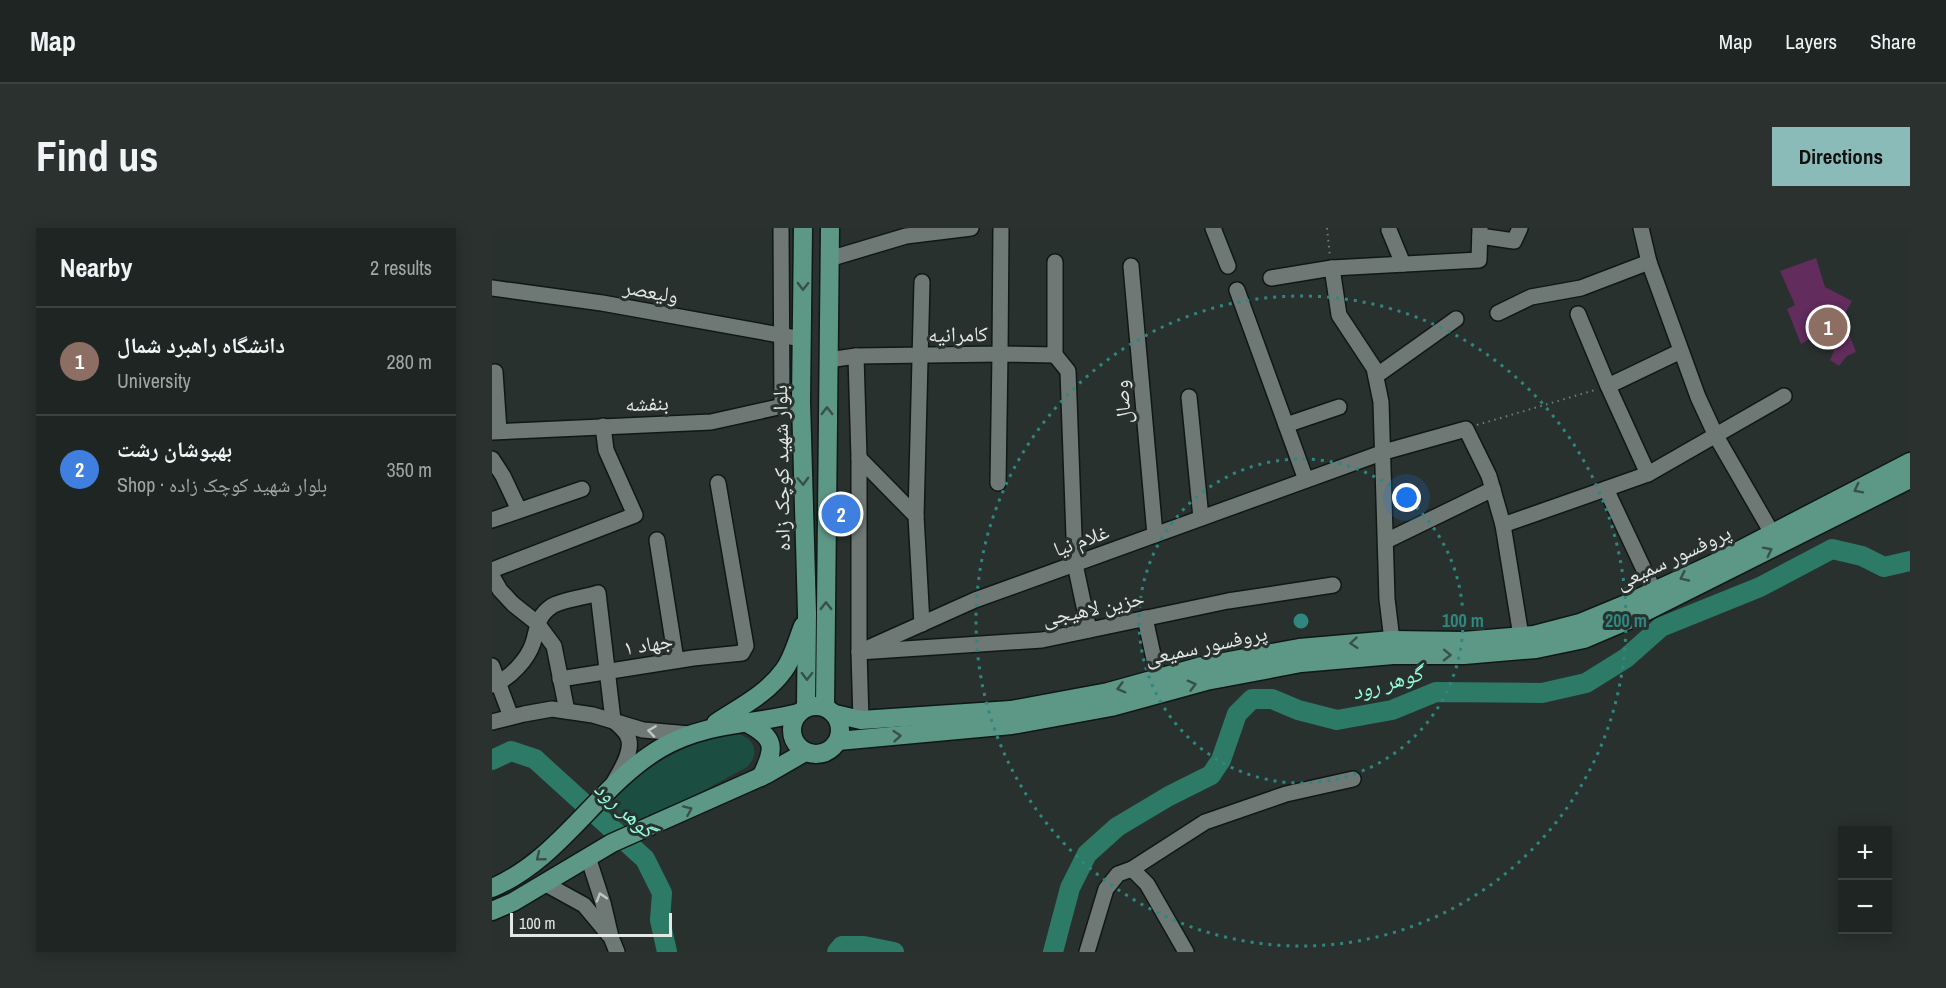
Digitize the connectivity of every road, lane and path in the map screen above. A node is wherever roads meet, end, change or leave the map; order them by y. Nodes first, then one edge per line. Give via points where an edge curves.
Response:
1 (781, 228) edge
2 (804, 228) edge
3 (830, 228) edge
4 (971, 228) edge
5 (1001, 228) edge
6 (1213, 228) edge
7 (1327, 228) edge
8 (1520, 228) edge
9 (1641, 228) edge
10 (1389, 230) dead end
11 (1480, 232) edge
12 (829, 259) junction
13 (1055, 262) dead end
14 (1649, 262) junction
15 (1403, 264) junction
16 (1131, 266) dead end
17 (1228, 266) dead end
18 (1332, 268) junction
19 (1271, 278) dead end
20 (922, 282) dead end
21 (492, 288) edge
22 (1237, 290) dead end
23 (1498, 313) dead end
24 (1578, 314) dead end
25 (1456, 319) dead end
26 (782, 336) junction
27 (802, 339) junction
28 (1681, 351) junction
29 (1000, 354) junction
30 (1055, 355) junction
31 (856, 356) junction
32 (919, 356) junction
33 (828, 360) junction
34 (495, 372) dead end
35 (1376, 376) junction
36 (1608, 386) junction
37 (1784, 396) dead end
38 (1189, 397) dead end
39 (801, 402) junction
40 (782, 407) junction
41 (1339, 407) dead end
42 (1286, 425) junction
43 (603, 426) junction
44 (1466, 429) junction
45 (496, 432) edge
46 (1716, 436) junction
47 (1384, 452) junction
48 (859, 458) junction
49 (492, 459) edge
50 (1910, 462) edge
51 (1648, 474) junction
52 (1306, 480) junction
53 (1910, 480) edge
54 (718, 483) dead end
55 (998, 483) dead end
56 (582, 489) dead end
57 (1493, 489) junction
58 (1606, 489) junction
59 (519, 510) junction
60 (916, 516) junction
61 (1201, 519) junction
62 (492, 520) edge
63 (1503, 525) junction
64 (1772, 533) junction
65 (1155, 535) junction
66 (657, 540) dead end
67 (1386, 542) junction
68 (1075, 564) junction
69 (492, 570) edge
70 (492, 576) edge
71 (1333, 585) dead end
72 (1654, 591) junction
73 (807, 613) junction
74 (1145, 618) junction
75 (537, 623) junction
76 (922, 624) junction
77 (1089, 630) junction
78 (1521, 636) junction
79 (1392, 640) junction
80 (859, 652) junction
81 (676, 660) junction
82 (492, 666) edge
83 (608, 671) junction
84 (825, 676) junction
85 (1158, 678) junction
86 (560, 679) junction
87 (495, 685) edge
88 (802, 710) junction
89 (567, 711) junction
90 (830, 711) junction
91 (511, 717) junction
92 (613, 720) junction
93 (861, 720) junction
94 (492, 722) edge
95 (745, 722) junction
96 (710, 727) junction
97 (693, 734) junction
98 (838, 741) junction
99 (805, 752) junction
100 (761, 777) junction
101 (1353, 779) dead end
102 (613, 785) junction
103 (588, 857) junction
104 (1132, 869) junction
105 (544, 883) junction
106 (492, 888) edge
107 (492, 911) edge
108 (610, 937) junction
109 (617, 952) edge
110 (1087, 952) edge
111 (1186, 952) edge

1 - 26 street
2 -> 27 main road, بلوار شهید کوچک زاده
3 - 12 main road, بلوار شهید کوچک زاده
4 - 12 street via 906,236
5 - 29 street, کامرانیه
6 - 17 street
7 - 18 path
8 - 11 street via 1514,241
9 - 14 street
10 - 15 street
11 - 15 street via 1479,260
12 - 33 main road, بلوار شهید کوچک زاده
13 - 30 street
14 - 23 street via 1581,288 1531,297
14 - 28 street
15 - 18 street
16 - 65 street, وصال
18 - 19 street
18 - 35 street via 1339,315
20 - 32 street
21 - 26 street, ولیعصر via 602,303
22 - 42 street
24 - 36 street
25 - 35 street
26 - 27 street, ولیعصر
26 - 40 street
27 - 39 main road, بلوار شهید کوچک زاده
28 - 36 street
28 - 46 street
29 - 30 street
29 - 32 street, کامرانیه
29 - 55 street
30 - 68 street via 1068,371
31 - 32 street, کامرانیه
31 - 33 street, کامرانیه
31 - 48 street
32 - 60 street
84 -> 33 main road, بلوار شهید کوچک زاده
34 - 45 street
35 - 47 street
36 - 44 path
36 - 51 street
37 - 46 street
38 - 61 street
39 - 40 street, بنفشه
39 -> 73 main road, بلوار شهید کوچک زاده
40 - 43 street, بنفشه via 711,422
41 - 42 street
42 - 52 street
43 - 45 street, بنفشه
43 - 69 street via 606,450 635,515
44 - 47 street, غلام نیا
44 - 57 street
46 - 51 street
46 - 64 street
47 - 52 street, غلام نیا
47 - 67 street
48 - 60 street
48 - 80 street
49 - 59 street
50 -> 64 main road, پروفسور سمیعی
51 - 58 street
52 - 61 street, غلام نیا
98 -> 53 main road, پروفسور سمیعی via 1012,725 1111,707 1206,681 1301,663 1536,649 1584,639
54 - 81 street, جهاد ۱ via 746,646 742,653
56 - 59 street
57 - 63 street
57 - 67 street
58 - 63 street
58 - 72 street
59 - 62 street
60 - 76 street
61 - 65 street, غلام نیا
63 - 78 street
64 -> 72 main road, پروفسور سمیعی
65 - 68 street, غلام نیا
66 - 81 street
67 - 79 street
68 - 76 street, غلام نیا
68 - 77 street
70 - 75 street via 513,604
71 - 74 street, حزین لاهیجی
72 - 78 main road, پروفسور سمیعی via 1580,623
73 -> 88 main road, بلوار شهید کوچک زاده
73 - 96 main road via 784,670 759,696
74 - 77 street, حزین لاهیجی
74 - 85 street
75 - 83 street via 553,606 598,593
75 - 86 street via 554,646
75 - 87 street via 533,643 520,665
76 - 80 street, غلام نیا
77 - 80 street, حزین لاهیجی via 1042,640
78 - 79 main road, پروفسور سمیعی via 1463,641
79 -> 85 main road, پروفسور سمیعی via 1299,648
80 - 93 street
81 - 83 street, جهاد ۱
82 - 87 street
83 - 86 street, جهاد ۱
83 - 92 street
84 - 90 main road, بلوار شهید کوچک زاده
84 - 93 main road via 839,704
85 -> 93 main road, پروفسور سمیعی via 1108,692 1011,710
86 - 89 street
87 - 91 street
88 - 90 main road via 816,705
88 - 95 main road via 775,719
88 - 99 main road via 792,729 793,739
89 - 91 street via 552,709
89 - 92 street
90 - 93 main road, پروفسور سمیعی
90 - 98 main road via 841,727
91 - 94 street
97 -> 92 street via 644,730
92 - 102 street via 630,741
95 - 96 main road
95 - 100 main road via 762,730 771,743 772,756
96 - 97 main road
97 - 102 main road via 661,748
98 - 99 main road via 824,754
99 - 100 main road
103 -> 100 main road
101 - 104 street via 1286,794 1205,822
102 -> 106 main road via 545,854 508,882
103 - 105 main road
108 -> 103 street
104 - 110 street via 1118,874 1106,890
104 - 111 street via 1147,884
105 - 107 main road
105 - 108 street via 584,905
108 - 109 street

